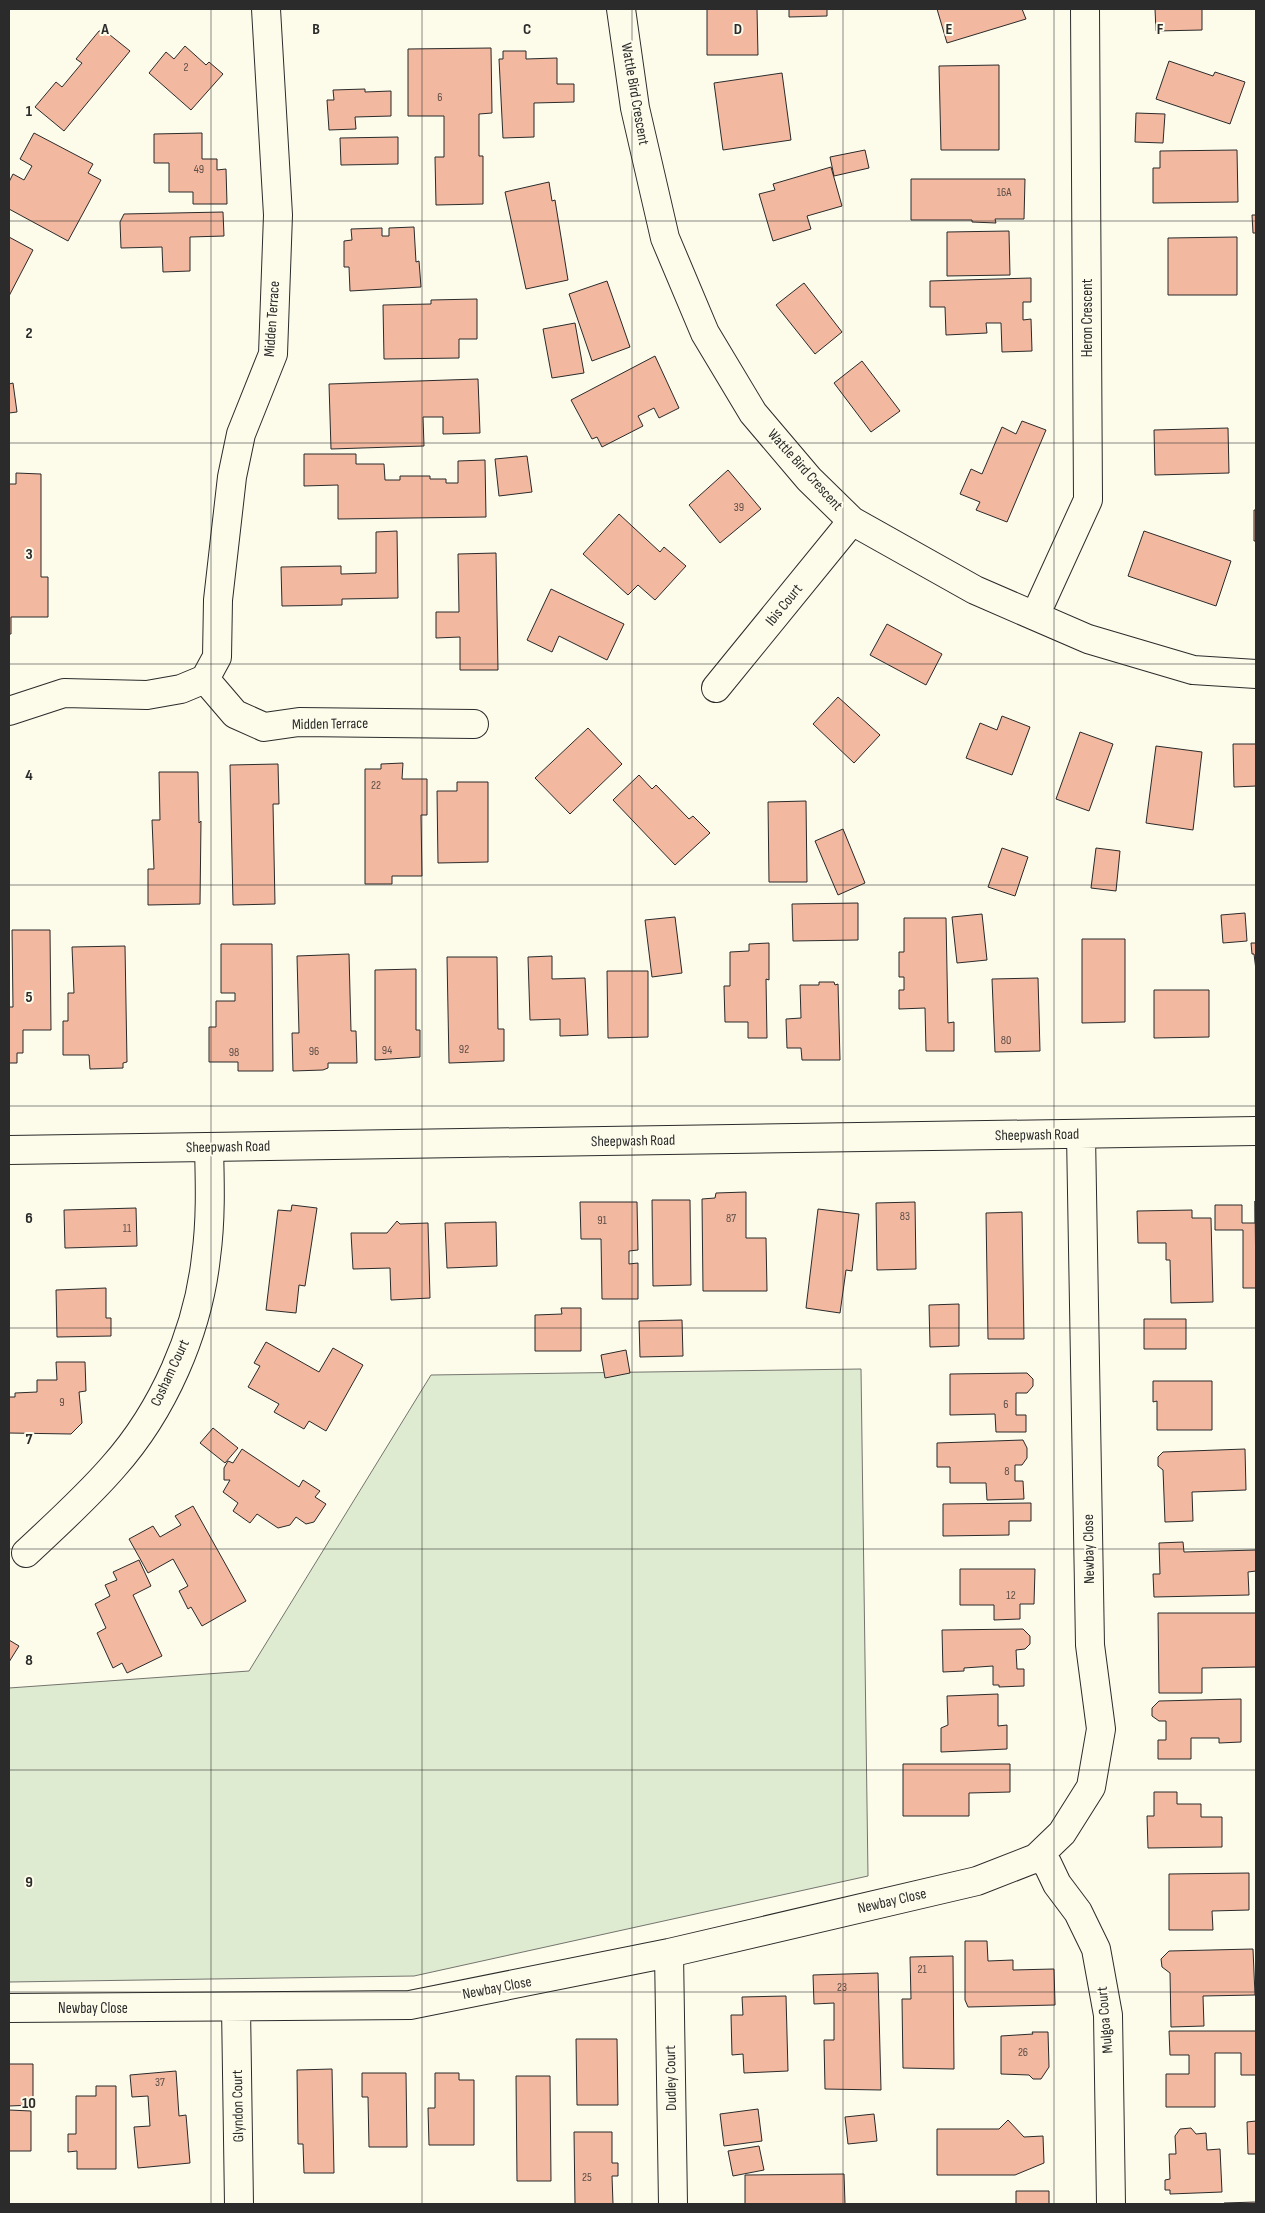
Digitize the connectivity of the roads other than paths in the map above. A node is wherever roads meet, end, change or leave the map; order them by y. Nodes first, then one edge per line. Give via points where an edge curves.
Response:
1 (266, 9) edge
2 (621, 9) edge
3 (1085, 9) edge
4 (852, 521) junction
5 (1035, 616) junction
6 (1256, 674) edge
7 (205, 680) junction
8 (716, 688) dead end
9 (9, 710) edge
10 (474, 724) dead end
11 (1256, 1131) edge
12 (1081, 1135) junction
13 (209, 1147) junction
14 (9, 1150) edge
15 (26, 1552) dead end
16 (1036, 1858) junction
17 (670, 1953) junction
18 (236, 2007) junction
19 (9, 2008) edge
20 (239, 2204) edge
21 (674, 2204) edge
22 (1111, 2204) edge

1 - 7 street, Midden Terrace via 278,215 273,354 241,434 232,476 218,600 217,657
2 - 4 street, Wattle Bird Crescent via 635,108 665,238 705,333 753,413 809,479
3 - 5 street, Heron Crescent via 1088,500
4 - 5 street, Wattle Bird Crescent via 975,590
4 - 8 street, Ibis Court
5 - 6 street, Wattle Bird Crescent via 1088,639 1192,670
7 - 9 street via 181,689 147,694 64,693
7 - 10 street, Midden Terrace via 235,714 264,727 300,722
11 - 12 street, Sheepwash Road
12 - 13 street, Sheepwash Road
12 - 16 street, Newbay Close via 1090,1645 1101,1729 1091,1787 1062,1833
13 - 14 street, Sheepwash Road
13 - 15 street, Cosham Court via 210,1214 206,1259 194,1319 168,1383 144,1426 113,1467
16 - 17 street, Newbay Close via 977,1882
16 - 22 street, Mulgoa Court via 1047,1863 1057,1884 1078,1912 1096,1949 1108,2015
17 - 18 street, Newbay Close via 410,2005
17 - 21 street, Dudley Court
18 - 19 street, Newbay Close
18 - 20 street, Glyndon Court

